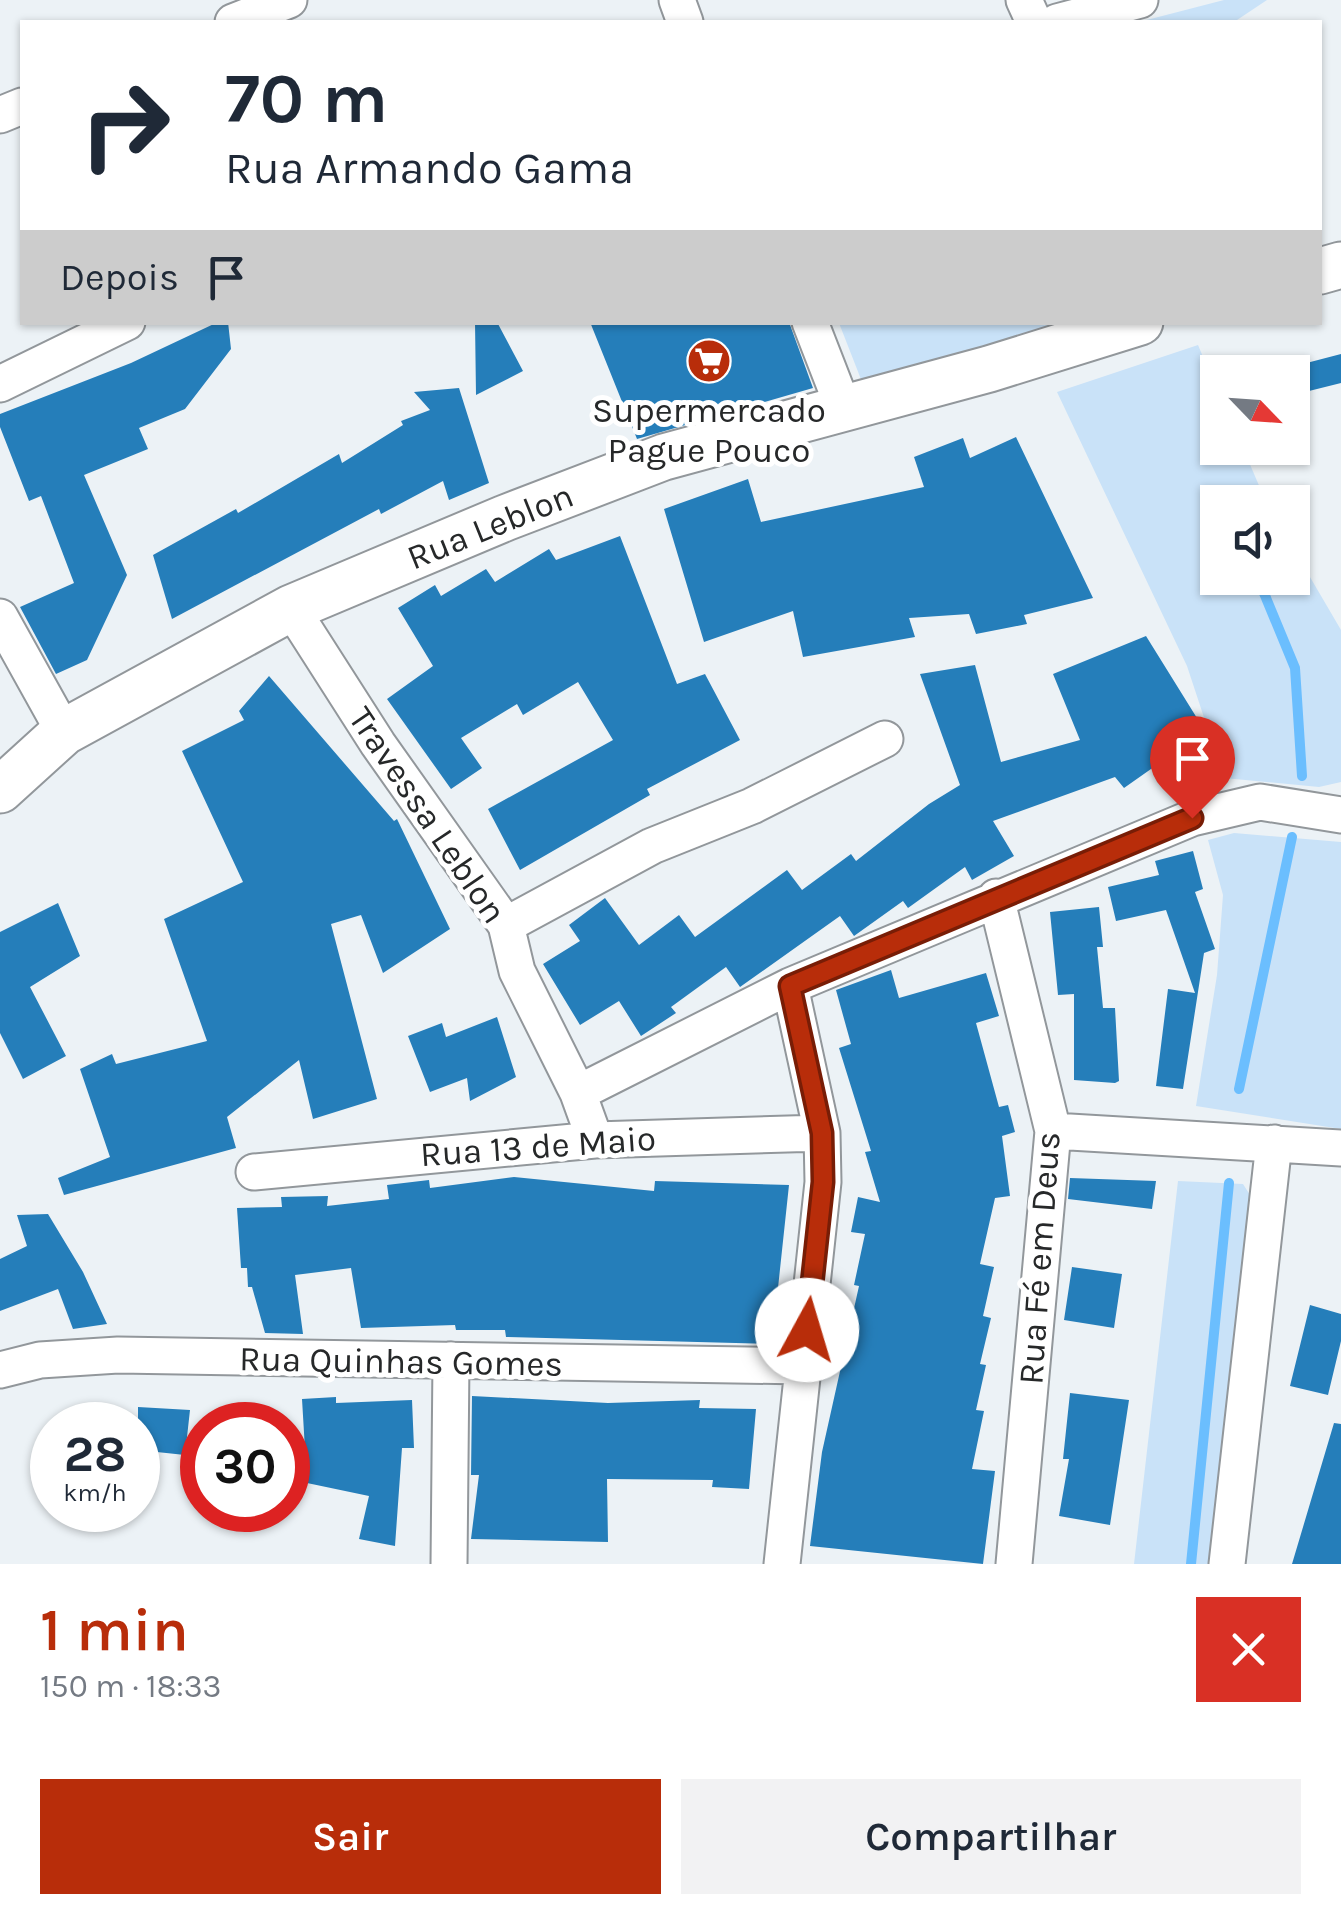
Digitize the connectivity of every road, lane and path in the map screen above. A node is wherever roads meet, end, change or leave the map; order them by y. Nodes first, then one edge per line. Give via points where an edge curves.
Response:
1 (289, 0) edge
2 (1140, 0) edge
3 (238, 20) edge
4 (1065, 20) edge
5 (122, 325) edge
6 (811, 325) edge
7 (1130, 325) edge
8 (0, 384) edge
9 (843, 407) junction
10 (291, 608) junction
11 (0, 616) edge
12 (64, 732) junction
13 (885, 739) dead end
14 (0, 790) edge
15 (1341, 815) edge
16 (996, 897) junction
17 (506, 925) junction
18 (790, 986) junction
19 (578, 1093) junction
20 (1053, 1132) junction
21 (822, 1133) junction
22 (594, 1140) junction
23 (1265, 1144) junction
24 (1341, 1148) edge
25 (254, 1172) dead end
26 (451, 1360) junction
27 (803, 1366) junction
28 (0, 1370) edge
29 (449, 1564) edge
30 (782, 1564) edge
31 (1014, 1564) edge
32 (1227, 1564) edge

1 - 3 street
2 - 4 street
5 - 8 street
6 - 9 street
7 - 9 street, Rua Leblon
9 - 10 street, Rua Leblon via 664,457
10 - 12 street, Rua Leblon
10 - 17 street, Travessa Leblon
11 - 12 street
12 - 14 street, Rua Leblon
13 - 17 street via 752,806 652,846
15 - 16 street via 1260,802 1230,808
16 - 18 street
16 - 20 street, Rua Fé em Deus
17 - 19 street, Travessa Leblon via 517,971
18 - 19 street
18 - 21 street
19 - 22 street, Travessa Leblon
20 - 23 street
20 - 31 street, Rua Fé em Deus
21 - 22 street, Rua 13 de Maio
21 - 27 street
22 - 25 street, Rua 13 de Maio
23 - 24 street
23 - 32 street
26 - 27 street, Rua Quinhas Gomes
26 - 28 street, Rua Quinhas Gomes via 118,1355
26 - 29 street
27 - 30 street

